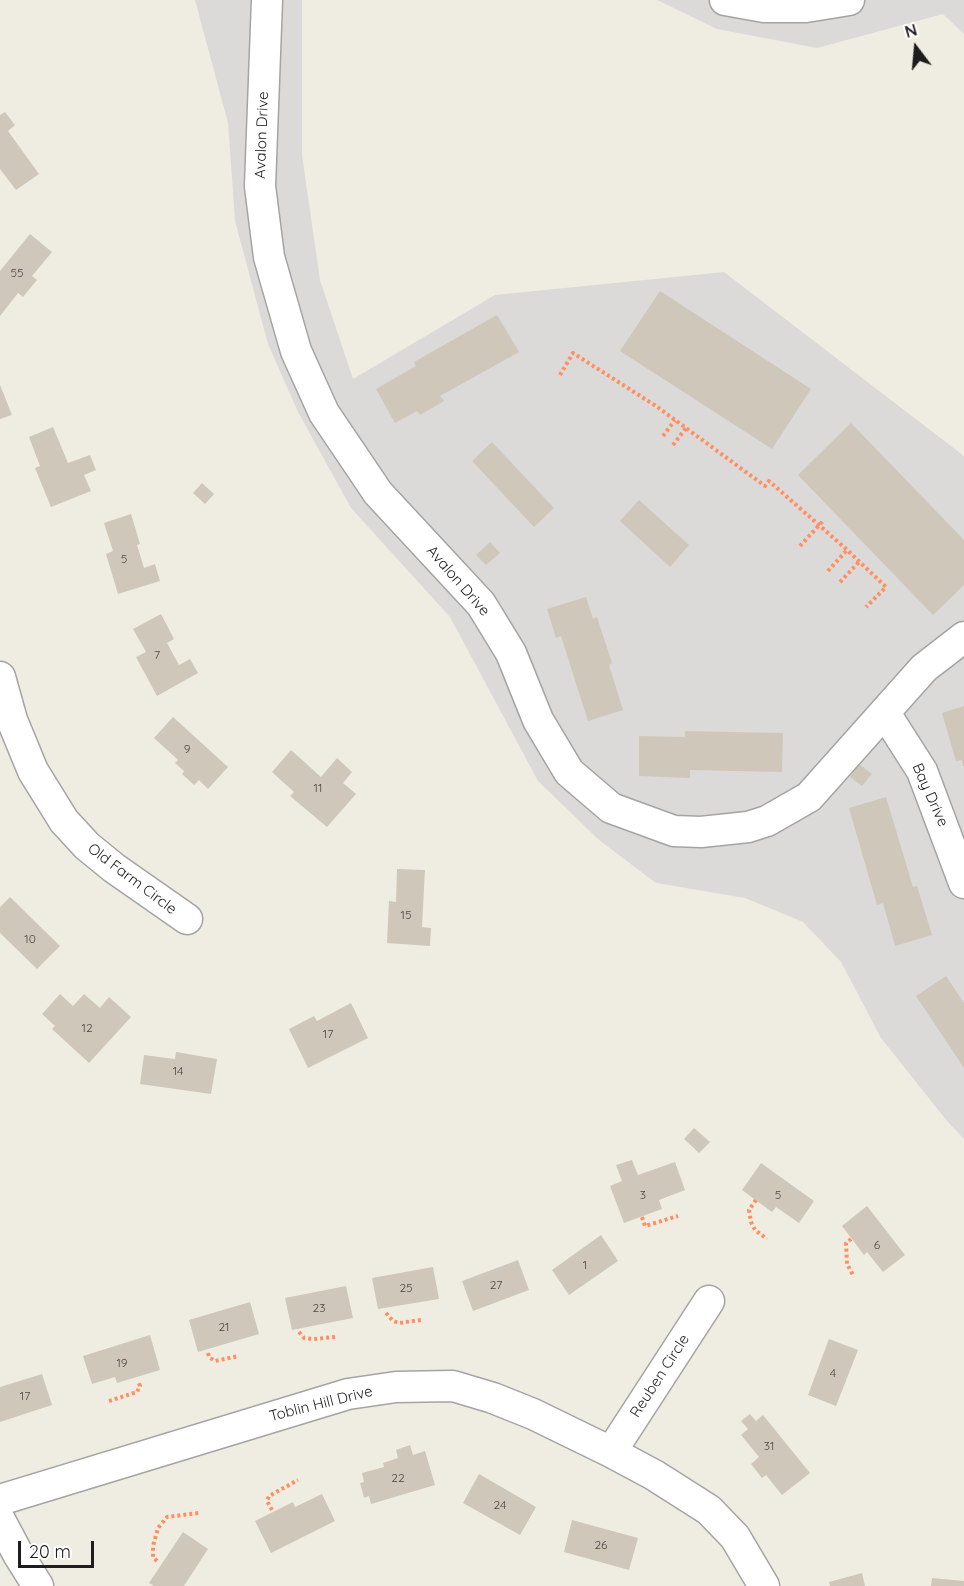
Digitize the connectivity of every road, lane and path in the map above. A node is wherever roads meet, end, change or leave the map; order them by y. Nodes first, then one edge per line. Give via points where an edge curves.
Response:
1 (267, 0) edge
2 (725, 0) edge
3 (849, 0) edge
4 (560, 375) dead end
5 (675, 420) junction
6 (686, 428) junction
7 (663, 436) dead end
8 (673, 445) dead end
9 (824, 520) dead end
10 (819, 525) junction
11 (800, 546) dead end
12 (847, 550) junction
13 (859, 562) junction
14 (828, 571) dead end
15 (840, 582) dead end
16 (866, 607) dead end
17 (964, 637) edge
18 (0, 677) edge
19 (885, 713) junction
20 (964, 883) edge
21 (187, 920) dead end
22 (756, 1200) dead end
23 (678, 1216) dead end
24 (642, 1217) dead end
25 (767, 1239) dead end
26 (851, 1239) dead end
27 (854, 1277) dead end
28 (709, 1301) dead end
29 (386, 1313) dead end
30 (421, 1320) dead end
31 (299, 1332) dead end
32 (335, 1336) dead end
33 (208, 1353) dead end
34 (239, 1356) dead end
35 (138, 1381) dead end
36 (109, 1401) dead end
37 (611, 1452) junction
38 (298, 1480) dead end
39 (0, 1500) edge
40 (272, 1510) dead end
41 (199, 1514) dead end
42 (0, 1520) edge
43 (157, 1561) dead end
44 (38, 1586) edge
45 (764, 1586) edge

1 - 19 street, Avalon Drive via 260,186 269,257 296,351 324,413 378,493 482,604 511,653 538,720 568,772 611,808 674,831 748,827 767,821 809,797
2 - 3 street via 764,7 806,7
4 - 5 path via 573,353
5 - 6 path
5 - 7 path
6 - 8 path
6 - 10 path via 765,486 769,481
9 - 10 path
10 - 11 path
10 - 12 path
12 - 13 path
12 - 14 path
13 - 15 path
13 - 16 path via 886,587
17 - 19 street, Avalon Drive via 924,668
18 - 21 street, Old Farm Circle via 33,771 64,821 114,868
19 - 20 street, Bay Drive via 922,771
22 - 25 path via 749,1210 751,1222
23 - 24 path via 645,1226
26 - 27 path via 846,1243 847,1264
28 - 37 street, Reuben Circle
29 - 30 path via 399,1323
31 - 32 path via 304,1338
33 - 34 path via 215,1361
35 - 36 path via 137,1392
37 - 39 street, Toblin Hill Drive via 533,1414 463,1389 396,1386 348,1394
37 - 45 street, Toblin Hill Drive via 709,1510 735,1537
38 - 40 path via 269,1496 267,1501
41 - 43 path via 168,1517 158,1528 153,1557
42 - 44 street

